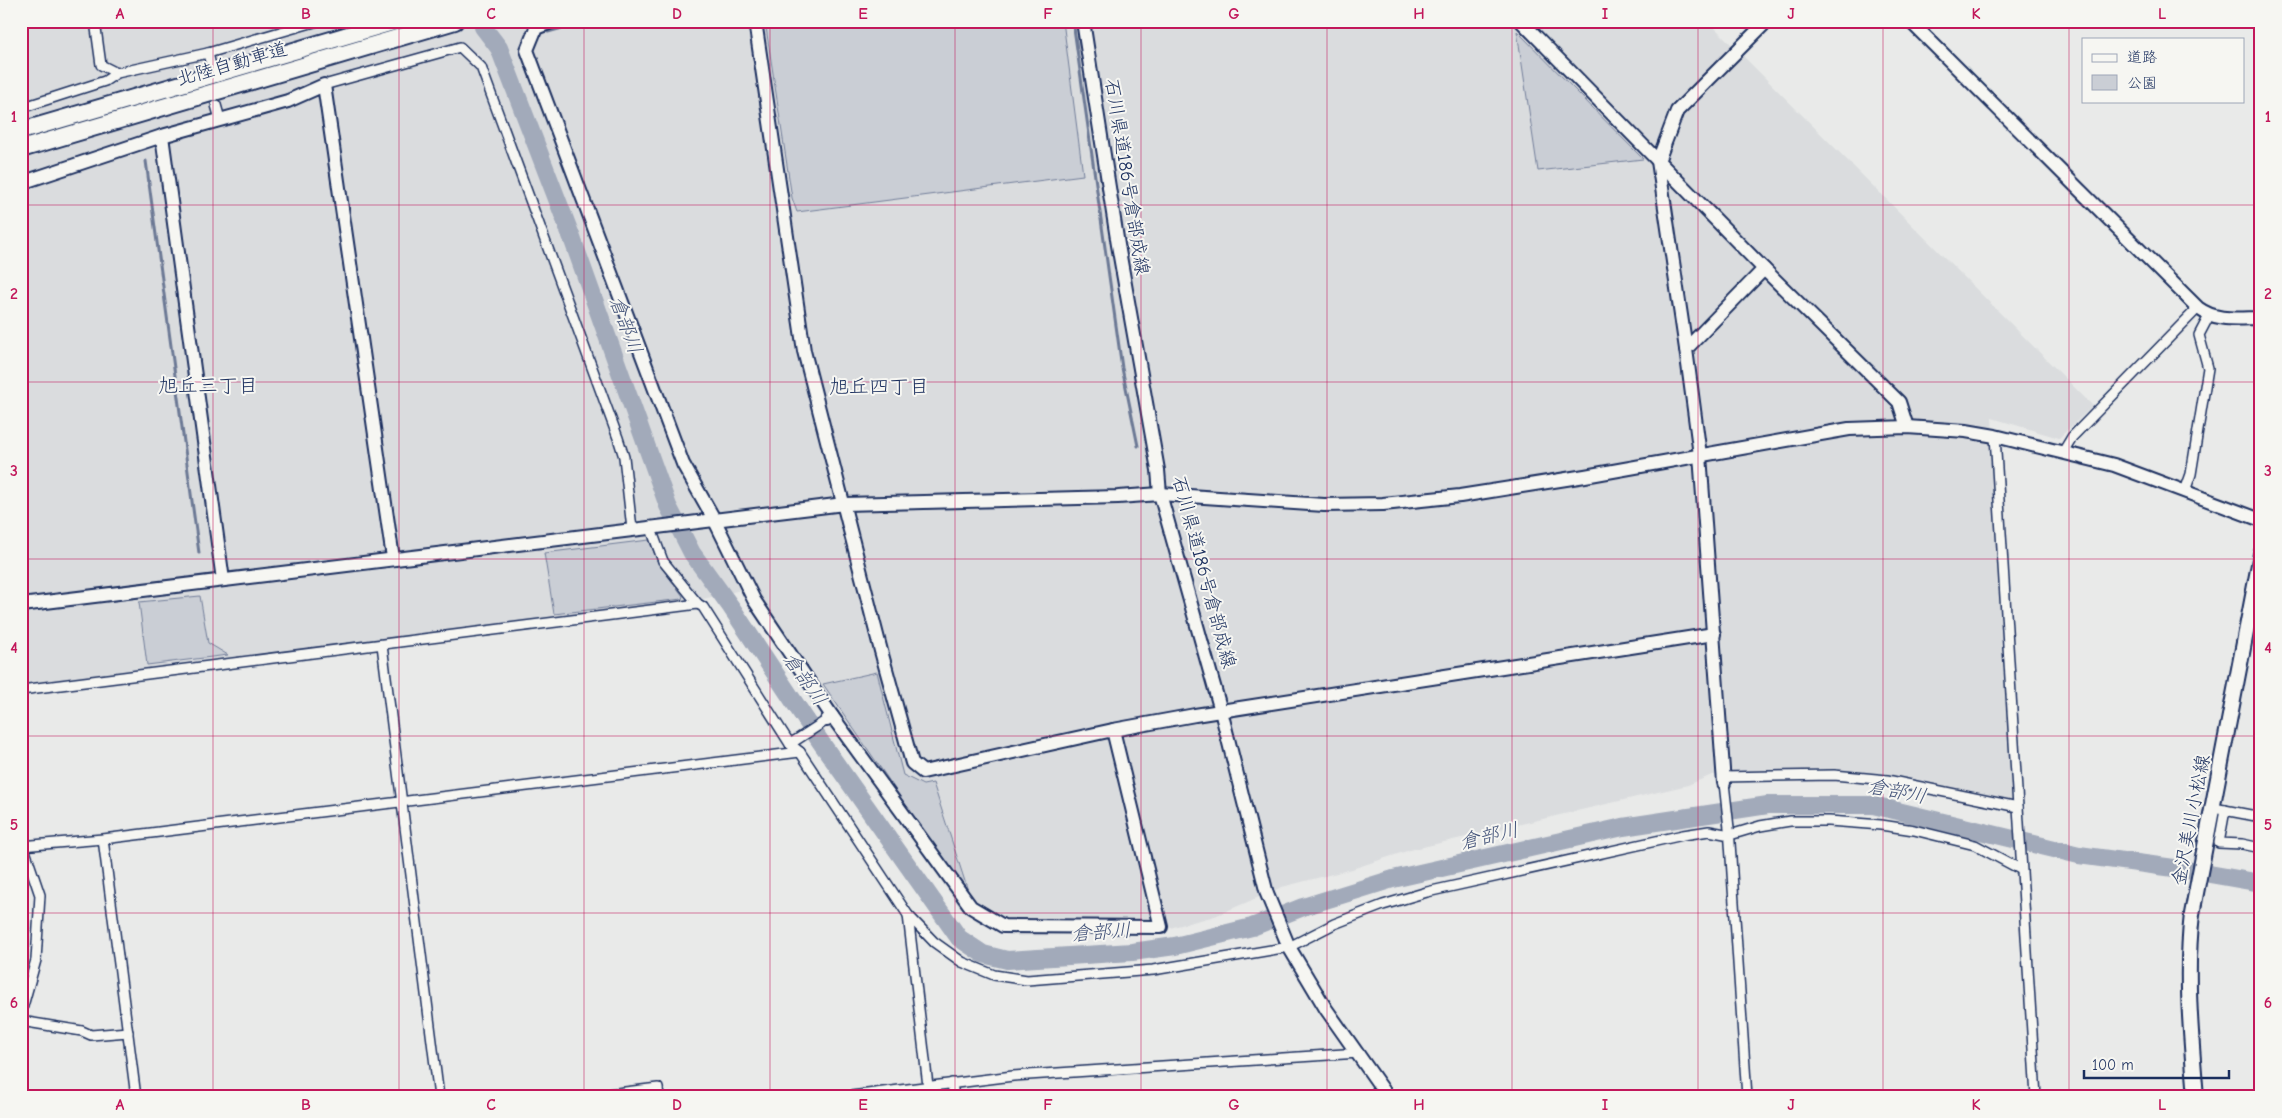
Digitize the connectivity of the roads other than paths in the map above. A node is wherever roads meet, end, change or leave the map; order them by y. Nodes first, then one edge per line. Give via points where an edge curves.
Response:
1 (96, 21) edge
2 (318, 21) edge
3 (396, 21) edge
4 (455, 21) edge
5 (554, 21) edge
6 (755, 21) edge
7 (1084, 21) edge
8 (1521, 21) edge
9 (1767, 21) edge
10 (1910, 21) edge
11 (208, 53) junction
12 (211, 66) dead end
13 (116, 73) junction
14 (324, 85) junction
15 (216, 105) dead end
16 (21, 108) edge
17 (220, 118) junction
18 (21, 131) edge
19 (162, 136) junction
20 (21, 149) edge
21 (1658, 161) junction
22 (21, 183) edge
23 (1764, 269) junction
24 (2198, 308) junction
25 (2209, 316) junction
26 (2261, 318) edge
27 (1686, 349) junction
28 (1907, 427) junction
29 (1995, 436) junction
30 (2063, 452) junction
31 (1700, 455) junction
32 (2186, 491) junction
33 (1160, 494) junction
34 (844, 504) junction
35 (714, 519) junction
36 (2261, 520) edge
37 (655, 526) junction
38 (632, 529) junction
39 (2261, 554) edge
40 (393, 558) junction
41 (223, 580) junction
42 (698, 604) junction
43 (21, 606) edge
44 (1714, 634) junction
45 (382, 646) junction
46 (21, 690) edge
47 (1221, 711) junction
48 (830, 718) junction
49 (1113, 730) junction
50 (793, 742) junction
51 (800, 752) junction
52 (1723, 780) junction
53 (403, 801) junction
54 (2018, 807) junction
55 (2218, 809) junction
56 (2261, 817) edge
57 (1730, 832) junction
58 (103, 839) junction
59 (22, 844) edge
60 (2261, 848) edge
61 (2020, 867) junction
62 (908, 915) junction
63 (1288, 945) junction
64 (21, 1013) edge
65 (21, 1021) edge
66 (21, 1032) edge
67 (128, 1032) junction
68 (1359, 1053) junction
69 (21, 1062) edge
70 (952, 1082) junction
71 (928, 1086) junction
72 (849, 1096) edge
73 (136, 1097) edge
74 (439, 1097) edge
75 (584, 1097) edge
76 (660, 1097) edge
77 (954, 1097) edge
78 (1388, 1097) edge
79 (1747, 1097) edge
80 (2036, 1097) edge
81 (2196, 1097) edge

1 - 13 street via 102,65
2 - 11 street
3 - 18 highway, 北陸自動車道
4 - 20 highway, 北陸自動車道
5 - 35 street via 536,28 527,50 683,464
6 - 34 street via 804,351
7 - 33 street, 石川県道186号倉部成線
8 - 21 street
9 - 21 street via 1677,111
10 - 24 street
11 - 12 street
11 - 13 street
13 - 16 street via 105,81
14 - 17 street via 288,101
14 - 38 street via 460,47 481,67 618,438 624,457
14 - 40 street
15 - 17 street
17 - 19 street
19 - 22 street
19 - 41 street
21 - 23 street
21 - 27 street
23 - 27 street
23 - 28 street via 1899,402
24 - 25 street
24 - 30 street via 2072,437
25 - 26 street
25 - 32 street via 2199,335 2208,368
27 - 31 street
28 - 29 street via 1966,430
28 - 31 street via 1849,429
29 - 30 street
29 - 54 street
30 - 32 street via 2114,465
31 - 33 street via 1460,496 1383,504 1324,505
31 - 44 street
32 - 36 street
33 - 34 street
33 - 47 street, 石川県道186号倉部成線
34 - 35 street
34 - 49 street via 912,763 923,772
35 - 37 street
35 - 48 street via 754,600
37 - 38 street
37 - 42 street via 663,561
38 - 40 street
39 - 55 main road, 金沢美川小松線
40 - 41 street
41 - 43 street
42 - 45 street
42 - 50 street
44 - 47 street
44 - 52 street
45 - 46 street via 194,666
45 - 53 street
47 - 49 street
47 - 63 street, 石川県道186号倉部成線 via 1267,894
48 - 49 street via 971,907 1003,926 1161,927
48 - 50 street
50 - 51 street
51 - 53 street
51 - 62 street
52 - 54 street via 1834,775 1886,780
52 - 57 street
53 - 58 street
53 - 74 street
54 - 61 street
55 - 56 street
55 - 60 street via 2219,844
55 - 81 main road, 金沢美川小松線 via 2203,851 2187,955
57 - 61 street via 1790,821 1829,820 1880,825 1975,845
57 - 63 street via 1682,835 1427,892 1383,905
57 - 79 street
58 - 59 street
58 - 67 street
59 - 64 street via 40,895 36,960
61 - 80 street
62 - 63 street via 934,942 962,962 994,975 1027,980 1153,970
62 - 71 street
63 - 68 street, 石川県道186号倉部成線 via 1326,1009
65 - 67 street via 91,1035
66 - 69 street
67 - 73 street
68 - 70 street
68 - 78 street, 石川県道186号倉部成線
70 - 71 street
70 - 77 street
71 - 72 street
75 - 76 street via 658,1088

